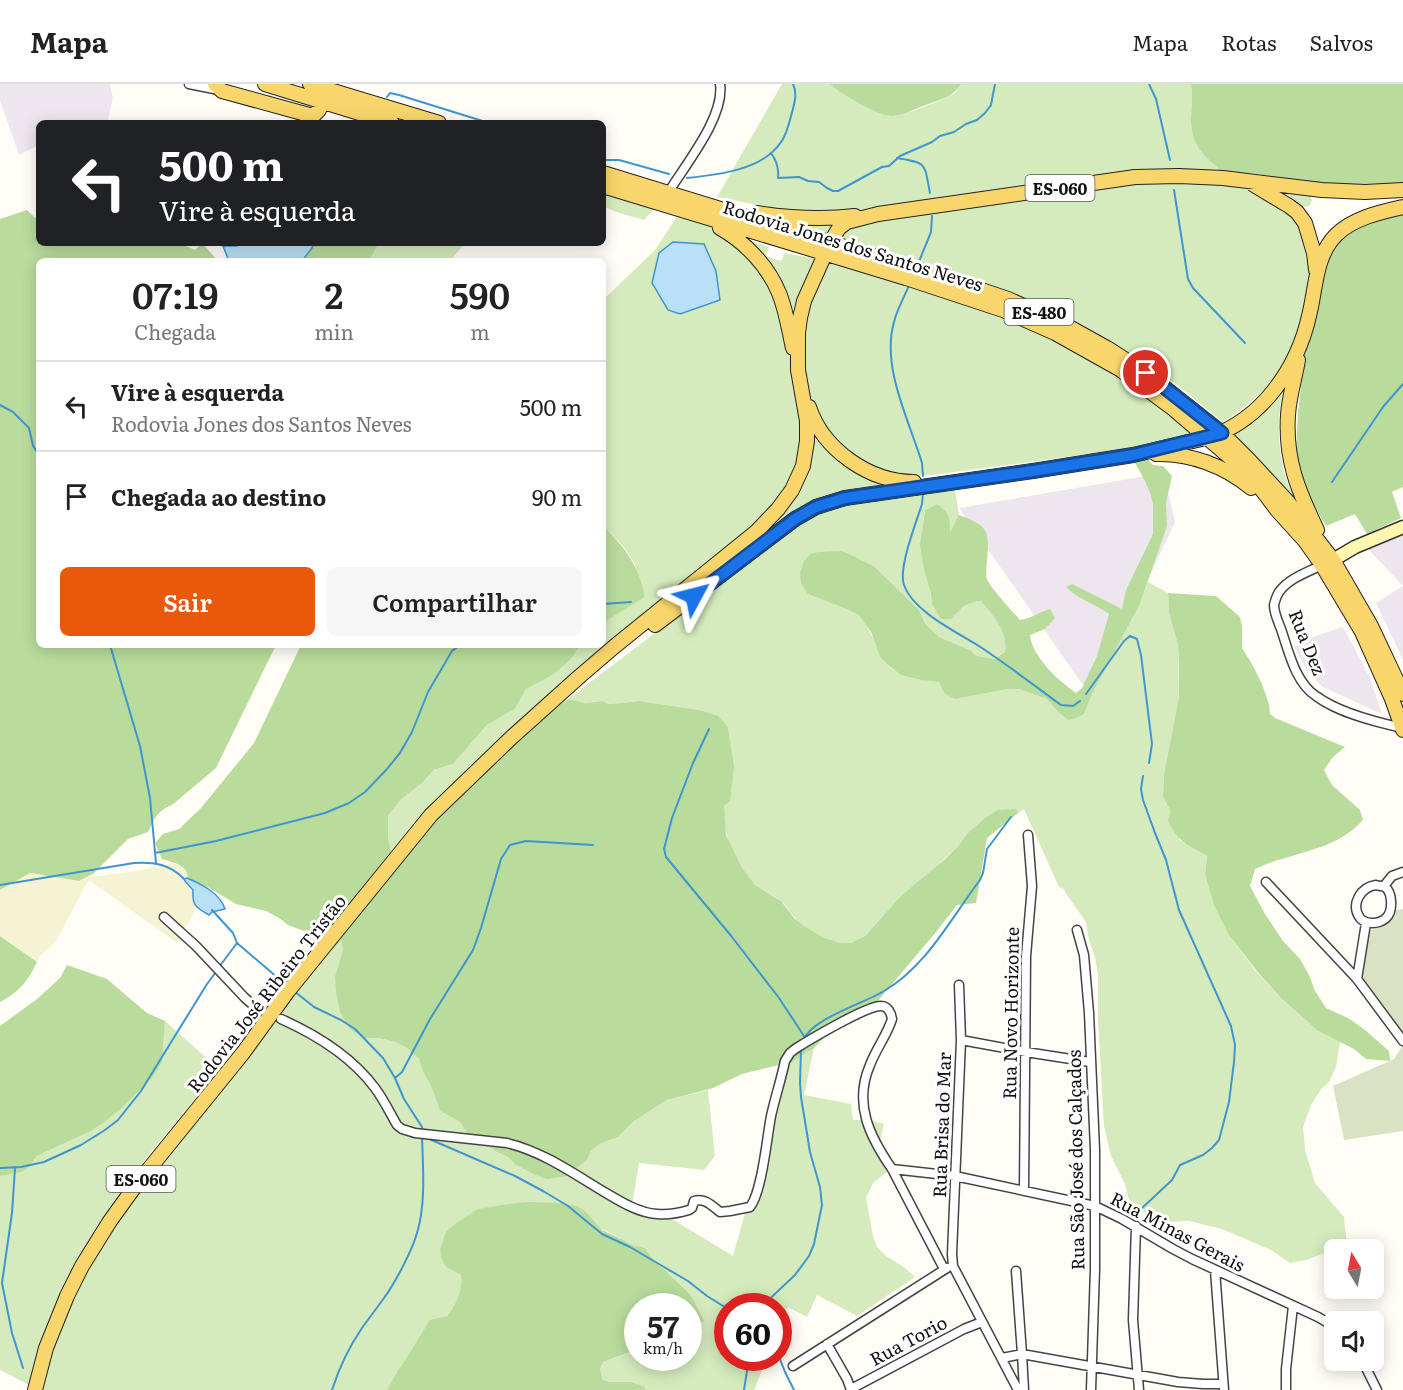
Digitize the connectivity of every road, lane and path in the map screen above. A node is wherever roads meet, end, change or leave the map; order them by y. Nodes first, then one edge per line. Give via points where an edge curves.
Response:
1 (189, 84) edge
2 (265, 84) edge
3 (310, 84) edge
4 (720, 84) edge
5 (218, 87) edge
6 (325, 96) junction
7 (385, 120) edge
8 (426, 120) edge
9 (606, 174) edge
10 (1244, 180) junction
11 (606, 187) edge
12 (1403, 190) edge
13 (668, 193) junction
14 (710, 205) junction
15 (1403, 207) edge
16 (878, 214) junction
17 (700, 216) junction
18 (828, 248) junction
19 (1316, 275) junction
20 (1300, 349) junction
21 (799, 375) junction
22 (1222, 433) junction
23 (1207, 438) junction
24 (1133, 455) junction
25 (961, 481) junction
26 (1277, 510) junction
27 (1403, 527) edge
28 (1329, 560) junction
29 (592, 666) junction
30 (1403, 694) edge
31 (1403, 729) edge
32 (1028, 835) dead end
33 (1403, 872) edge
34 (1266, 882) dead end
35 (1384, 886) junction
36 (164, 917) dead end
37 (1366, 922) junction
38 (1077, 930) dead end
39 (1357, 979) junction
40 (958, 985) dead end
41 (260, 1011) dead end
42 (281, 1019) dead end
43 (961, 1040) junction
44 (1403, 1041) edge
45 (1026, 1052) junction
46 (1090, 1062) junction
47 (892, 1169) junction
48 (955, 1176) junction
49 (1023, 1191) junction
50 (1095, 1206) junction
51 (1136, 1226) junction
52 (953, 1266) junction
53 (944, 1269) junction
54 (1215, 1270) junction
55 (1016, 1271) dead end
56 (1293, 1306) junction
57 (1324, 1321) edge
58 (982, 1322) junction
59 (827, 1344) junction
60 (1022, 1354) junction
61 (1002, 1358) junction
62 (793, 1366) dead end
63 (1092, 1367) junction
64 (1368, 1371) edge
65 (1138, 1374) junction
66 (1223, 1387) edge
67 (851, 1389) edge
68 (35, 1390) edge
69 (1018, 1390) edge
70 (1091, 1390) edge
71 (1139, 1390) edge
72 (1287, 1390) edge
73 (1377, 1390) edge

1 - 5 street
2 - 6 main road
3 - 6 main road
4 - 13 street via 716,112
5 - 6 main road via 313,116
6 - 7 main road
6 - 8 main road
9 - 13 main road, Rodovia Jones dos Santos Neves / ES-480
10 - 12 main road, ES-060 via 1322,190
10 - 16 main road, Rodovia José Ribeiro Tristão / ES-060 via 1135,177
10 - 19 main road via 1297,212 1311,238
11 - 17 main road, Rodovia Jones dos Santos Neves / ES-480
13 - 14 main road, Rodovia Jones dos Santos Neves / ES-480
14 - 16 main road via 808,219
14 - 18 main road, Rodovia Jones dos Santos Neves / ES-480
15 - 19 main road, ES-060 via 1353,223 1341,231 1325,252
16 - 18 main road, Rodovia José Ribeiro Tristão / ES-060 via 847,222
17 - 18 main road, Rodovia Jones dos Santos Neves / ES-480
17 - 21 main road via 743,244 775,284
18 - 21 main road, Rodovia José Ribeiro Tristão / ES-060 via 800,318
18 - 22 main road, Rodovia Jones dos Santos Neves / ES-480 via 943,277 1051,318 1146,373
18 - 23 main road, Rodovia Jones dos Santos Neves / ES-480 via 1003,310 1055,333 1121,370
19 - 20 main road, Rodovia José Ribeiro Tristão / ES-060
20 - 22 main road, Rodovia José Ribeiro Tristão / ES-060 via 1270,396 1251,415
20 - 28 main road via 1288,413 1291,466
21 - 25 main road via 812,416 838,451 854,462 881,477 903,482
21 - 29 main road, Rodovia José Ribeiro Tristão / ES-060 via 807,441 803,466 792,490 756,532
22 - 23 main road, Rodovia José Ribeiro Tristão / ES-060
22 - 28 main road, Rodovia Jones dos Santos Neves / ES-480 via 1288,502
23 - 24 main road, Rodovia José Ribeiro Tristão / ES-060
23 - 26 main road, Rodovia Jones dos Santos Neves / ES-480 via 1248,474
24 - 25 main road, Rodovia José Ribeiro Tristão / ES-060
24 - 26 main road via 1173,455 1217,467 1235,476
25 - 29 main road, Rodovia José Ribeiro Tristão / ES-060 via 845,498 816,507
26 - 28 main road, Rodovia Jones dos Santos Neves / ES-480
27 - 28 street, Rua Dez
28 - 30 main road, Rodovia Jones dos Santos Neves / ES-480 via 1371,626
28 - 31 main road, Rodovia Jones dos Santos Neves / ES-480
28 - 31 street, Rua Dez via 1278,593 1274,604 1287,649 1306,688 1316,697 1372,721
29 - 68 main road, Rodovia José Ribeiro Tristão / ES-060 via 431,815 136,1185 93,1248 67,1296 46,1348
32 - 45 street, Rua Novo Horizonte via 1032,886 1026,956
33 - 35 street via 1392,876
34 - 39 street
35 - 37 street via 1390,897 1390,913 1384,920
35 - 37 street via 1370,886 1358,898 1357,910
36 - 41 street
37 - 39 street
38 - 46 street, Rua São José dos Calçados via 1084,955
39 - 44 street
40 - 43 street, Rua Brisa do Mar
42 - 47 street via 311,1034 356,1066 374,1086 401,1129 520,1146 545,1156 626,1204 656,1214 689,1210 697,1200 708,1202 720,1212 753,1204 772,1112 790,1053 845,1021 885,1007 892,1019 869,1066 862,1100 867,1124
43 - 45 street
43 - 48 street, Rua Brisa do Mar
45 - 46 street
45 - 49 street, Rua Novo Horizonte
46 - 50 street, Rua São José dos Calçados
47 - 48 street, Rua Minas Gerais
47 - 53 street
48 - 49 street, Rua Minas Gerais
48 - 52 street, Rua Brisa do Mar
49 - 50 street, Rua Minas Gerais
50 - 51 street, Rua Minas Gerais
50 - 63 street, Rua São José dos Calçados
51 - 54 street, Rua Minas Gerais
51 - 65 street via 1133,1320
52 - 53 street
52 - 58 street
53 - 59 street
54 - 56 street, Rua Minas Gerais
54 - 66 street
55 - 60 street
56 - 57 street, Rua Minas Gerais
56 - 72 street
58 - 61 street
58 - 67 street, Rua Torio
59 - 62 street
59 - 67 street
60 - 61 street
60 - 63 street
60 - 69 street
61 - 69 street
63 - 65 street
63 - 70 street, Rua São José dos Calçados
64 - 73 street
65 - 66 street
65 - 71 street

